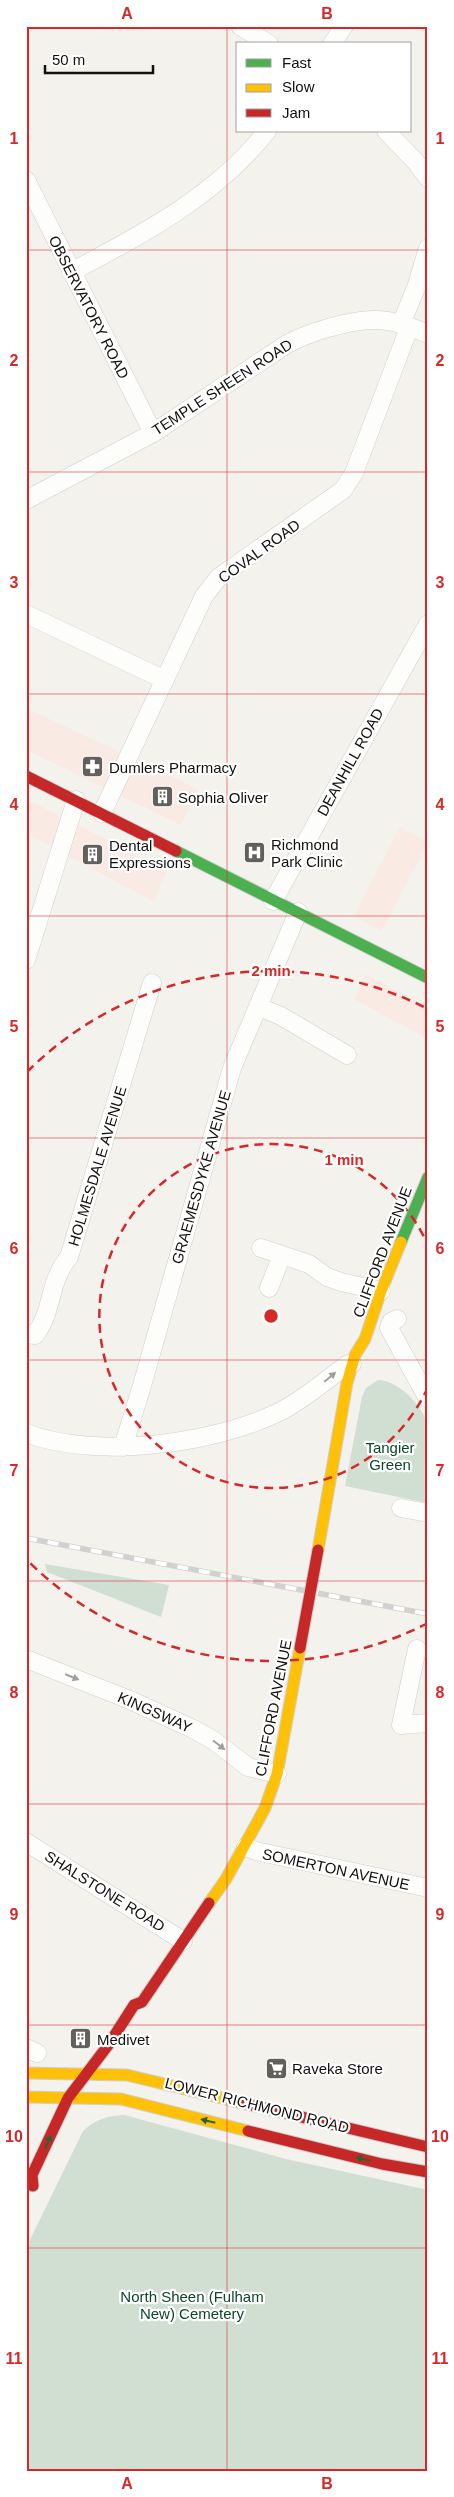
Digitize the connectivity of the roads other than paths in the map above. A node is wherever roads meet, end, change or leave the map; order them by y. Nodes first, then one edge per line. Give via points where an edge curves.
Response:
1 (240, 26) edge
2 (344, 26) edge
3 (266, 42) edge
4 (333, 42) edge
5 (266, 132) edge
6 (387, 132) edge
7 (428, 178) edge
8 (26, 180) edge
9 (428, 248) edge
10 (71, 272) junction
11 (405, 325) junction
12 (428, 334) edge
13 (153, 433) junction
14 (26, 500) edge
15 (26, 614) edge
16 (428, 624) edge
17 (165, 680) junction
18 (26, 776) edge
19 (76, 800) junction
20 (102, 813) junction
21 (274, 901) junction
22 (298, 912) junction
23 (26, 960) edge
24 (428, 978) edge
25 (152, 983) dead end
26 (259, 1007) junction
27 (347, 1055) dead end
28 (428, 1177) edge
29 (261, 1248) dead end
30 (282, 1255) junction
31 (269, 1288) dead end
32 (381, 1292) junction
33 (397, 1319) dead end
34 (26, 1334) edge
35 (365, 1339) junction
36 (352, 1364) junction
37 (428, 1399) edge
38 (343, 1416) junction
39 (26, 1433) edge
40 (122, 1447) junction
41 (401, 1508) dead end
42 (428, 1513) edge
43 (417, 1649) dead end
44 (26, 1659) edge
45 (428, 1723) edge
46 (277, 1774) junction
47 (26, 1842) edge
48 (246, 1847) junction
49 (428, 1888) edge
50 (183, 1941) junction
51 (142, 2002) junction
52 (142, 2015) dead end
53 (109, 2069) junction
54 (26, 2073) edge
55 (86, 2073) junction
56 (26, 2097) edge
57 (68, 2098) junction
58 (86, 2099) junction
59 (78, 2113) dead end
60 (271, 2123) junction
61 (428, 2147) edge
62 (385, 2151) junction
63 (51, 2164) dead end
64 (428, 2172) edge
65 (33, 2186) junction
66 (26, 2198) edge

1 - 3 street
2 - 4 street
5 - 10 street via 248,155 209,190 147,232
6 - 7 street
8 - 10 street, OBSERVATORY ROAD
9 - 11 street, COVAL ROAD via 404,317
10 - 13 street, OBSERVATORY ROAD
11 - 12 street, TEMPLE SHEEN ROAD
11 - 13 street, TEMPLE SHEEN ROAD via 373,319 308,333
11 - 17 street, COVAL ROAD via 407,333 354,473 343,490 219,577 204,596
13 - 14 street, TEMPLE SHEEN ROAD
15 - 17 street
16 - 21 street, DEANHILL ROAD
17 - 20 street, COVAL ROAD
18 - 19 highway
19 - 20 highway
19 - 23 street
20 - 21 highway
21 - 22 highway
22 - 24 highway
22 - 26 street, GRAEMESDYKE AVENUE
25 - 34 street, HOLMESDALE AVENUE via 69,1257 58,1270 43,1324 35,1334
26 - 27 street via 281,1016
26 - 40 street, GRAEMESDYKE AVENUE via 232,1068
28 - 32 highway, CLIFFORD AVENUE
29 - 30 street
30 - 31 street
30 - 32 street via 308,1264 341,1282
32 - 35 highway, CLIFFORD AVENUE
33 - 37 street via 389,1328
35 - 36 highway, CLIFFORD AVENUE
35 - 38 highway, CLIFFORD AVENUE via 364,1358 355,1390
36 - 38 highway, CLIFFORD AVENUE via 343,1397
40 -> 36 street via 208,1435 281,1411
38 - 46 highway, CLIFFORD AVENUE, bridge
39 - 40 street via 76,1445
41 - 42 street
43 - 45 street via 401,1725
44 -> 46 street, KINGSWAY via 194,1729 248,1767
46 - 48 highway, CLIFFORD AVENUE
47 - 50 street, SHALSTONE ROAD
48 - 49 street, SOMERTON AVENUE
48 - 50 highway, CLIFFORD AVENUE
50 - 51 highway, CLIFFORD AVENUE
51 - 52 highway
51 - 55 highway, CLIFFORD AVENUE via 134,2005
53 - 55 highway, LOWER RICHMOND ROAD
53 - 58 highway
53 - 60 highway, LOWER RICHMOND ROAD via 162,2082
54 - 55 highway
55 - 57 highway, CLIFFORD AVENUE
56 - 57 highway
57 - 58 highway
65 -> 57 highway, CLIFFORD AVENUE via 32,2175
58 - 59 highway
60 -> 58 highway, LOWER RICHMOND ROAD via 121,2099
60 - 62 highway, LOWER RICHMOND ROAD
62 -> 60 highway, LOWER RICHMOND ROAD
61 - 62 highway, LOWER RICHMOND ROAD
62 - 64 highway, LOWER RICHMOND ROAD
63 - 65 highway via 42,2180
65 - 66 highway

